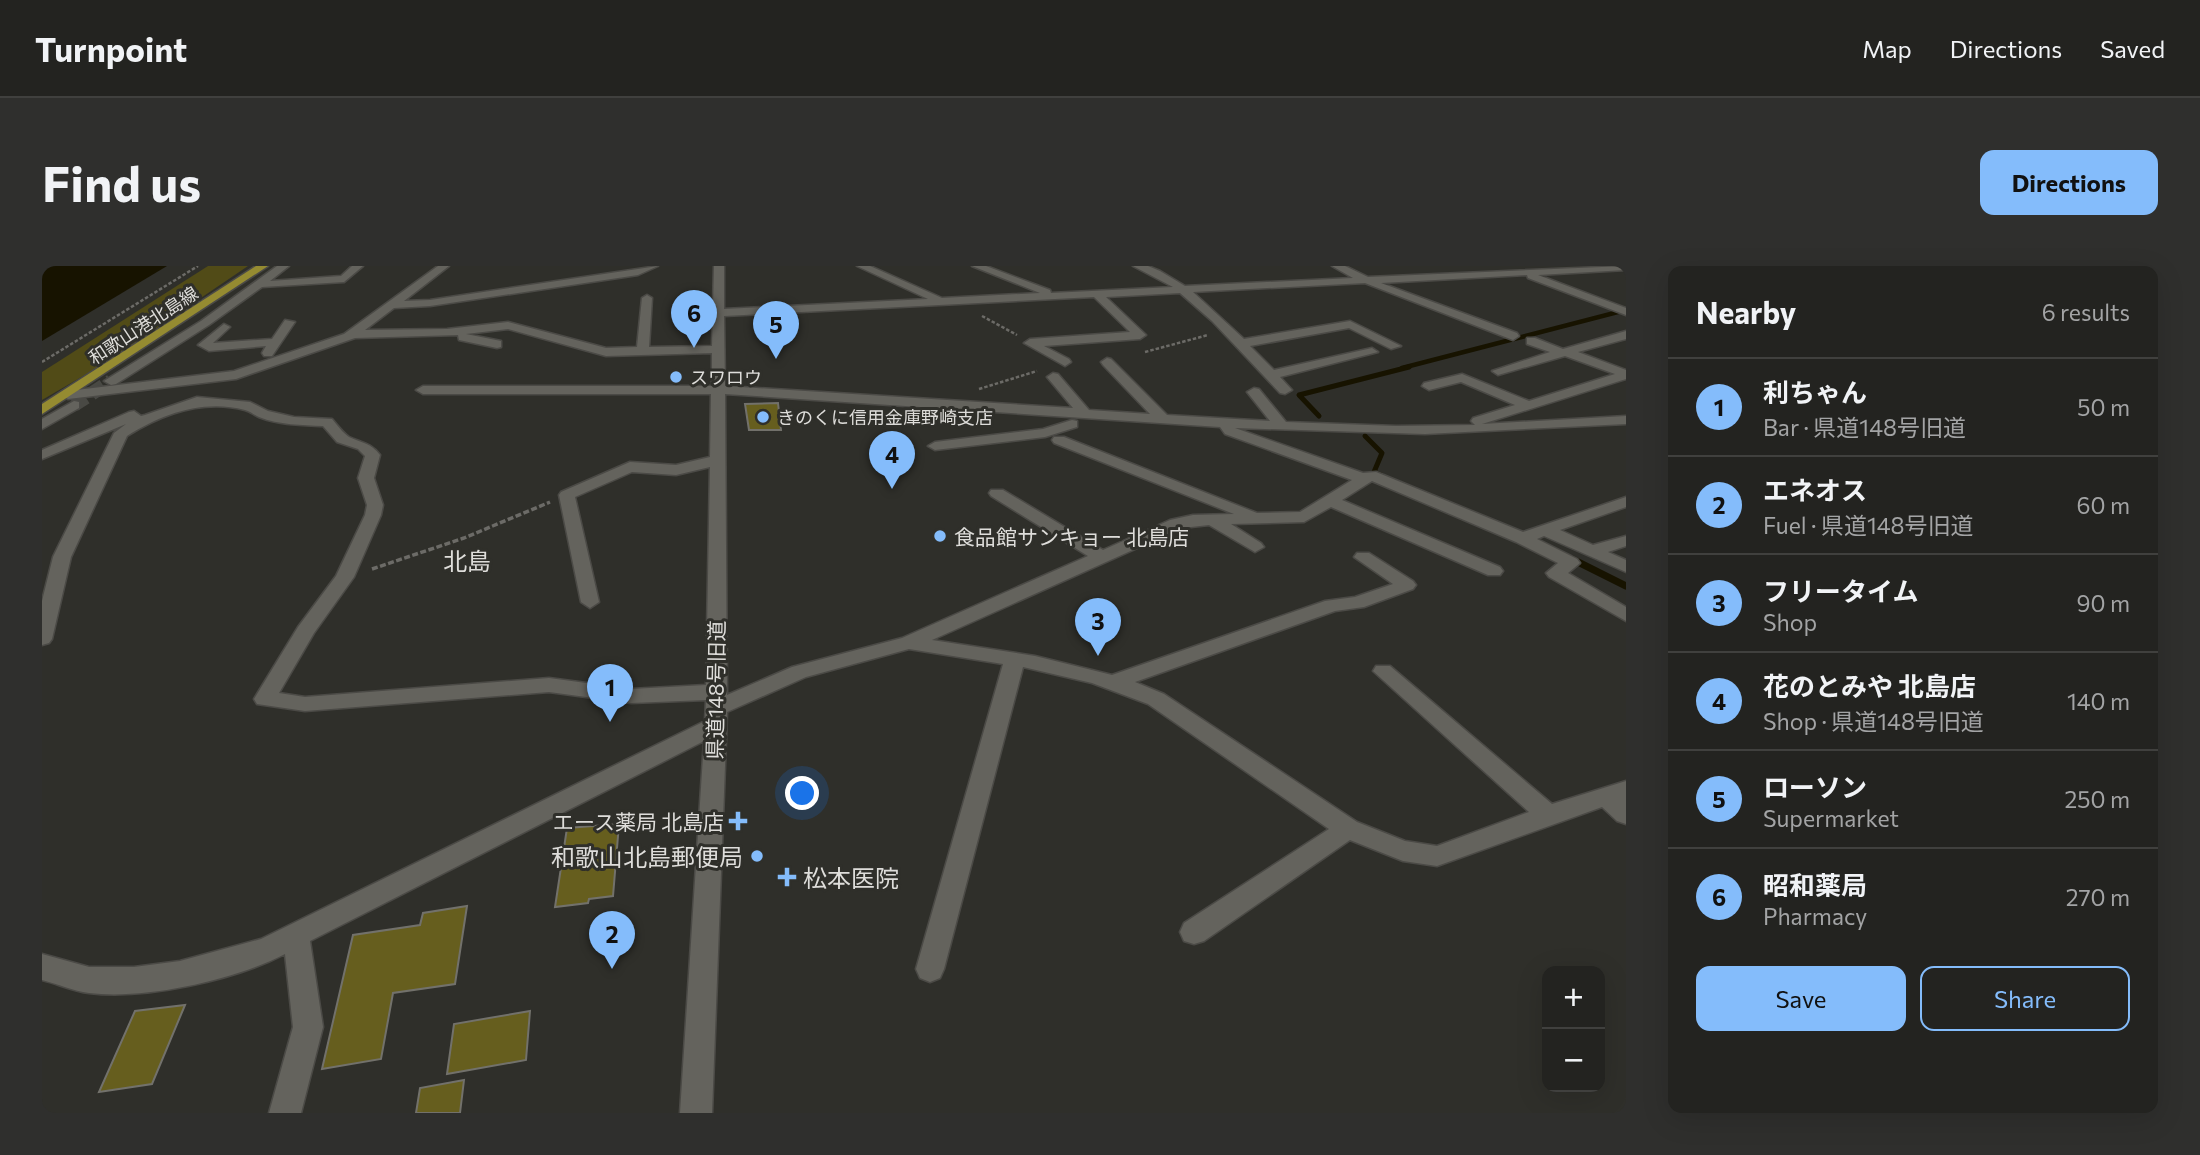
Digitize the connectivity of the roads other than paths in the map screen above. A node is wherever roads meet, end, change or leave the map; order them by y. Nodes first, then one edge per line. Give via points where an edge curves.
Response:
1 (263, 266) edge
2 (284, 266) edge
3 (358, 266) edge
4 (444, 266) edge
5 (653, 266) edge
6 (719, 266) edge
7 (862, 266) edge
8 (977, 266) edge
9 (1138, 266) edge
10 (1337, 266) edge
11 (1626, 267) edge
12 (1288, 272) dead end
13 (1524, 272) junction
14 (1362, 280) junction
15 (1306, 283) junction
16 (261, 284) junction
17 (1184, 289) junction
18 (1096, 293) junction
19 (1055, 295) junction
20 (648, 299) dead end
21 (948, 301) junction
22 (391, 305) junction
23 (1623, 311) edge
24 (719, 313) junction
25 (289, 322) dead end
26 (224, 327) dead end
27 (447, 333) junction
28 (352, 334) junction
29 (1626, 335) edge
30 (1513, 336) dead end
31 (1081, 339) junction
32 (1531, 341) dead end
33 (275, 342) junction
34 (497, 344) dead end
35 (1239, 344) junction
36 (1395, 346) dead end
37 (719, 349) junction
38 (1092, 350) dead end
39 (643, 351) junction
40 (1372, 352) dead end
41 (1564, 353) junction
42 (278, 361) junction
43 (1065, 362) dead end
44 (1107, 362) dead end
45 (1499, 371) dead end
46 (1270, 375) junction
47 (1626, 375) edge
48 (1053, 377) dead end
49 (208, 379) junction
50 (111, 381) tunnel mouth
51 (1429, 386) dead end
52 (423, 390) dead end
53 (719, 390) junction
54 (1285, 390) dead end
55 (1254, 393) dead end
56 (71, 400) junction
57 (169, 401) junction
58 (1529, 406) junction
59 (42, 410) edge
60 (1092, 415) junction
61 (1163, 419) junction
62 (1626, 420) edge
63 (1224, 423) junction
64 (133, 424) junction
65 (42, 425) edge
66 (1282, 426) junction
67 (1479, 429) junction
68 (1059, 440) dead end
69 (935, 446) dead end
70 (42, 455) edge
71 (719, 460) junction
72 (1364, 479) junction
73 (997, 492) dead end
74 (1331, 501) junction
75 (1626, 502) edge
76 (1261, 519) junction
77 (1213, 520) junction
78 (1530, 535) junction
79 (1626, 541) edge
80 (1255, 547) dead end
81 (1593, 551) junction
82 (1100, 556) junction
83 (1363, 557) dead end
84 (1626, 567) edge
85 (1494, 571) dead end
86 (590, 602) dead end
87 (1626, 615) edge
88 (43, 633) edge
89 (909, 643) junction
90 (1014, 661) junction
91 (1383, 671) dead end
92 (1113, 682) junction
93 (716, 708) junction
94 (1615, 793) edge
95 (1626, 814) edge
96 (1548, 815) junction
97 (1348, 829) junction
98 (1194, 932) dead end
99 (296, 936) junction
100 (42, 967) edge
101 (930, 969) dead end
102 (285, 1113) edge
103 (696, 1113) edge

1 - 56 main road, 和歌山港北島線
2 - 16 street
3 - 16 street via 344,279
4 - 22 street
5 - 22 street via 430,303
6 - 24 street, 県道148号旧道
7 - 21 street
8 - 19 street
9 - 17 street via 1158,271
10 - 14 street
11 - 13 street
12 - 15 street
13 - 14 street
13 - 23 street
14 - 15 street
14 - 30 street
15 - 17 street
16 - 50 street
17 - 18 street
17 - 35 street via 1191,302
18 - 19 street
18 - 31 street via 1116,306 1140,335
19 - 21 street
20 - 39 street
21 - 24 street
22 - 28 street
24 - 37 street, 県道148号旧道
25 - 33 street
26 - 33 street via 204,345
27 - 28 street
27 - 34 street
27 - 39 street via 508,325 606,352
28 - 42 street
29 - 41 street
31 - 38 street
31 - 43 street via 1030,343
32 - 41 street
33 - 42 street via 266,355
35 - 36 street via 1349,324
35 - 46 street
37 - 39 street
37 - 53 street, 県道148号旧道
40 - 46 street
41 - 45 street
41 - 47 street
42 - 49 street
44 - 61 street
46 - 54 street
47 - 58 street
48 - 60 street
49 - 56 street
49 - 57 street
51 - 58 street via 1461,378
52 - 53 street
53 - 60 street
53 - 71 street, 県道148号旧道
55 - 66 street
56 - 59 main road, 和歌山港北島線
56 - 65 street
57 - 64 street via 170,406
57 - 70 street
58 - 67 street via 1478,421
60 - 61 street
60 - 69 street via 1045,433
61 - 63 street
62 - 67 street
63 - 66 street
63 - 72 street via 1230,431
64 - 88 street via 121,433 62,557
64 - 93 street via 206,400 250,406 294,421 327,422 342,439 373,454 366,478 375,505 345,578 305,631 265,699 305,704 549,685
66 - 67 street
68 - 76 street
71 - 86 street via 676,470 630,467 567,495
71 - 93 street, 県道148号旧道
72 - 74 street
72 - 78 street via 1371,475
73 - 82 street
74 - 76 street via 1304,517
74 - 85 street
75 - 78 street
76 - 77 street
77 - 80 street
77 - 82 street via 1175,524
78 - 81 street
78 - 87 street via 1571,564 1555,573
79 - 81 street
81 - 84 street
82 - 89 street
83 - 92 street via 1406,585 1357,603 1332,605
89 - 90 street
89 - 93 street via 799,672
90 - 92 street
90 - 101 street
91 - 96 street
92 - 97 street via 1156,699
93 - 99 street
93 - 103 street, 県道148号旧道
94 - 95 street
94 - 96 street
96 - 97 street via 1437,856 1403,851
97 - 98 street
99 - 100 street via 230,961 134,981 87,980
99 - 102 street via 308,1027

